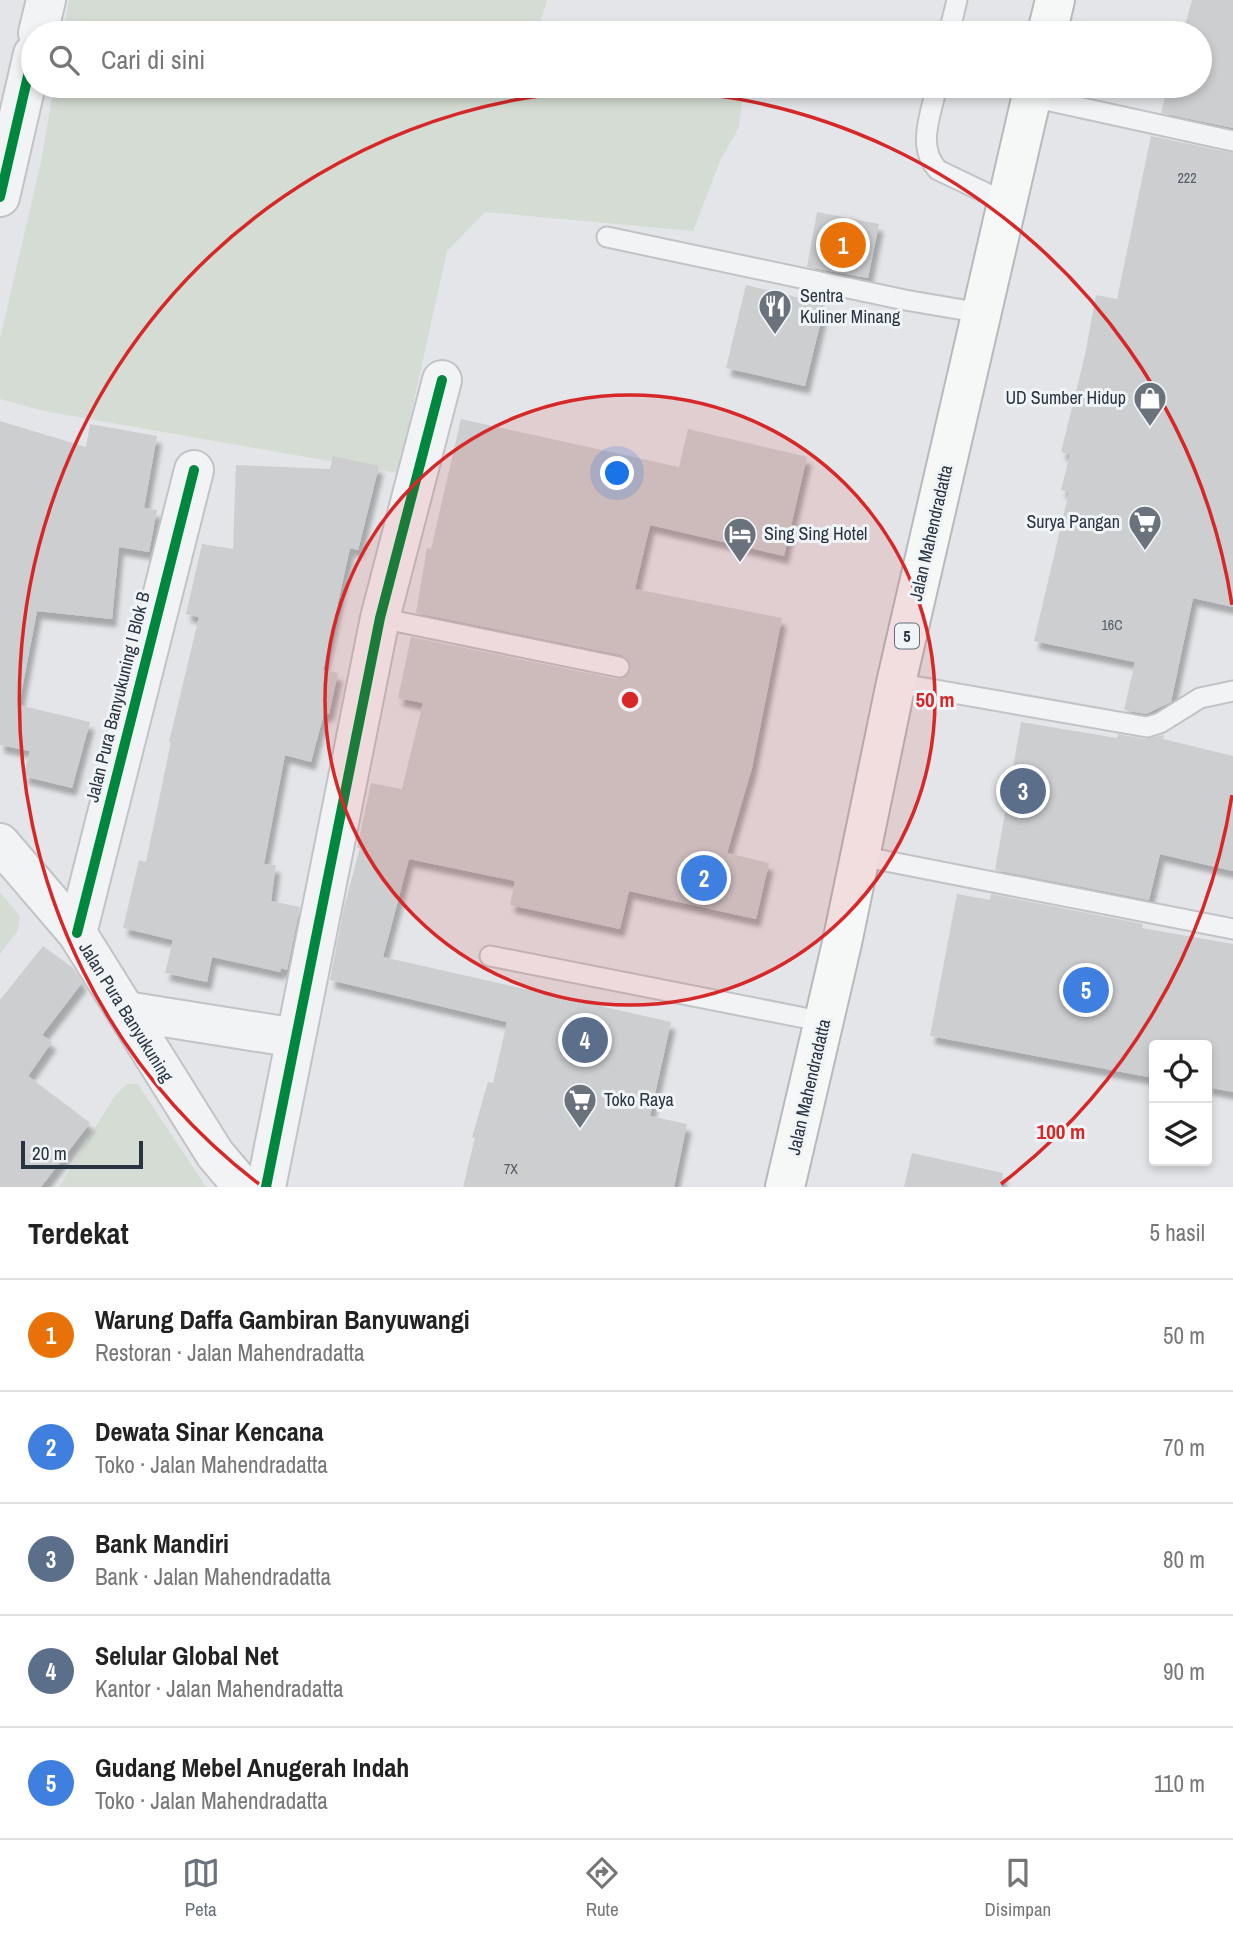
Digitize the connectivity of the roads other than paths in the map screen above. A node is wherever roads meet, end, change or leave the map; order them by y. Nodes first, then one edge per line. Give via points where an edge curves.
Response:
1 (46, 0) edge
2 (957, 0) edge
3 (1055, 0) edge
4 (41, 21) edge
5 (952, 21) edge
6 (1050, 21) edge
7 (23, 98) edge
8 (935, 98) edge
9 (1031, 98) edge
10 (1061, 98) edge
11 (1233, 141) edge
12 (0, 197) edge
13 (1007, 203) junction
14 (607, 237) dead end
15 (981, 313) junction
16 (442, 380) dead end
17 (194, 470) dead end
18 (380, 618) junction
19 (619, 667) dead end
20 (896, 683) junction
21 (1233, 691) edge
22 (0, 843) edge
23 (860, 856) junction
24 (1233, 929) edge
25 (77, 933) junction
26 (490, 956) dead end
27 (126, 1011) junction
28 (825, 1022) junction
29 (296, 1038) junction
30 (243, 1187) edge
31 (266, 1187) edge
32 (785, 1187) edge

1 - 4 street
2 - 5 lane
3 - 6 highway
7 - 12 street
8 - 13 lane via 925,144 930,163
9 - 13 highway, Jalan Mahendradatta / 5
10 - 11 lane
13 - 15 highway, Jalan Mahendradatta / 5
14 - 15 lane
15 - 20 highway, Jalan Mahendradatta / 5
16 - 18 street
17 - 25 street, Jalan Pura Banyukuning I Blok B
18 - 19 lane
18 - 29 street
20 - 21 lane via 1147,727 1200,698
20 - 23 highway, Jalan Mahendradatta / 5
22 - 25 street, Jalan Pura Banyukuning
23 - 24 lane
23 - 28 highway, Jalan Mahendradatta / 5
25 - 27 street, Jalan Pura Banyukuning
26 - 28 lane
27 - 29 street
27 - 30 street, Jalan Pura Banyukuning via 215,1154
28 - 32 highway, Jalan Mahendradatta / 5
29 - 31 street

